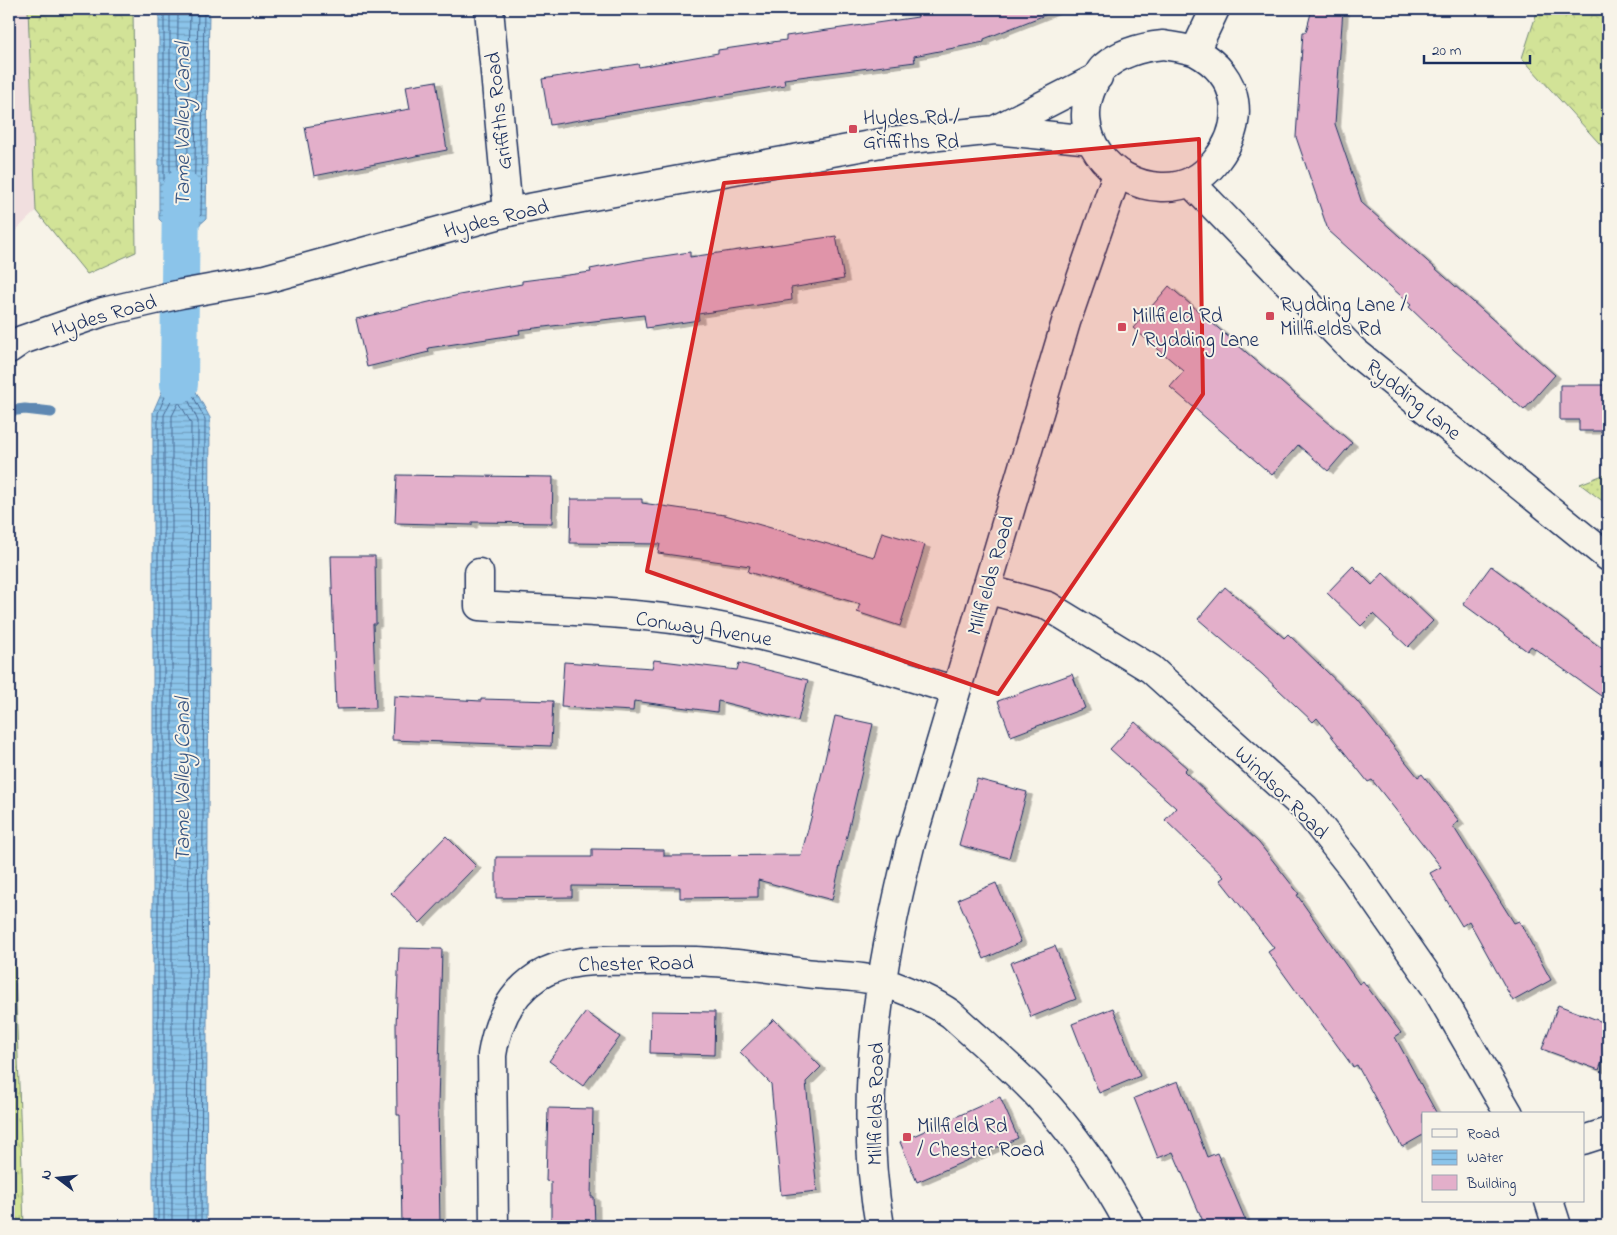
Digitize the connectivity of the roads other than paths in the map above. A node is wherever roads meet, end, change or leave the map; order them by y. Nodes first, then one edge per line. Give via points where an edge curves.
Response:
1 (489, 9) edge
2 (1215, 9) edge
3 (1195, 51) junction
4 (1098, 77) junction
5 (995, 130) junction
6 (1091, 140) junction
7 (1117, 174) junction
8 (1191, 183) junction
9 (508, 212) junction
10 (9, 349) edge
11 (1608, 558) edge
12 (478, 573) dead end
13 (986, 589) junction
14 (956, 691) junction
15 (881, 982) junction
16 (1507, 1112) edge
17 (1608, 1132) edge
18 (1584, 1140) edge
19 (1548, 1202) edge
20 (494, 1226) edge
21 (880, 1226) edge
22 (1130, 1226) edge
23 (1557, 1226) edge

1 - 9 street, Griffiths Road
2 - 3 street
3 - 4 street, Hydes Road via 1163,45 1143,47 1102,68
3 - 8 street, Hydes Road via 1211,62 1225,78 1236,108 1232,138 1207,170
4 - 5 street, Hydes Road
4 - 6 street, Hydes Road via 1087,104
5 - 6 street, Hydes Road
5 - 9 street, Hydes Road via 892,141
6 - 7 street, Hydes Road
7 - 8 street, Hydes Road via 1145,186
7 - 13 street, Millfields Road via 1066,322
8 - 11 street, Rydding Lane via 1354,351
9 - 10 street, Hydes Road via 265,280 181,294 103,312 22,340
12 - 14 street, Conway Avenue via 479,606 626,615 708,624 787,641
13 - 14 street, Millfields Road
13 - 16 street, Windsor Road via 1048,606 1151,669 1305,808 1354,870 1436,988
14 - 15 street, Millfields Road via 910,846 892,916
15 - 20 street, Chester Road via 714,962 577,962 538,976 510,1003 495,1037 492,1055
15 - 21 street, Millfields Road via 871,1098 872,1152
15 - 22 street via 924,998 951,1014 1035,1092 1070,1133
17 - 18 street
19 - 23 street

